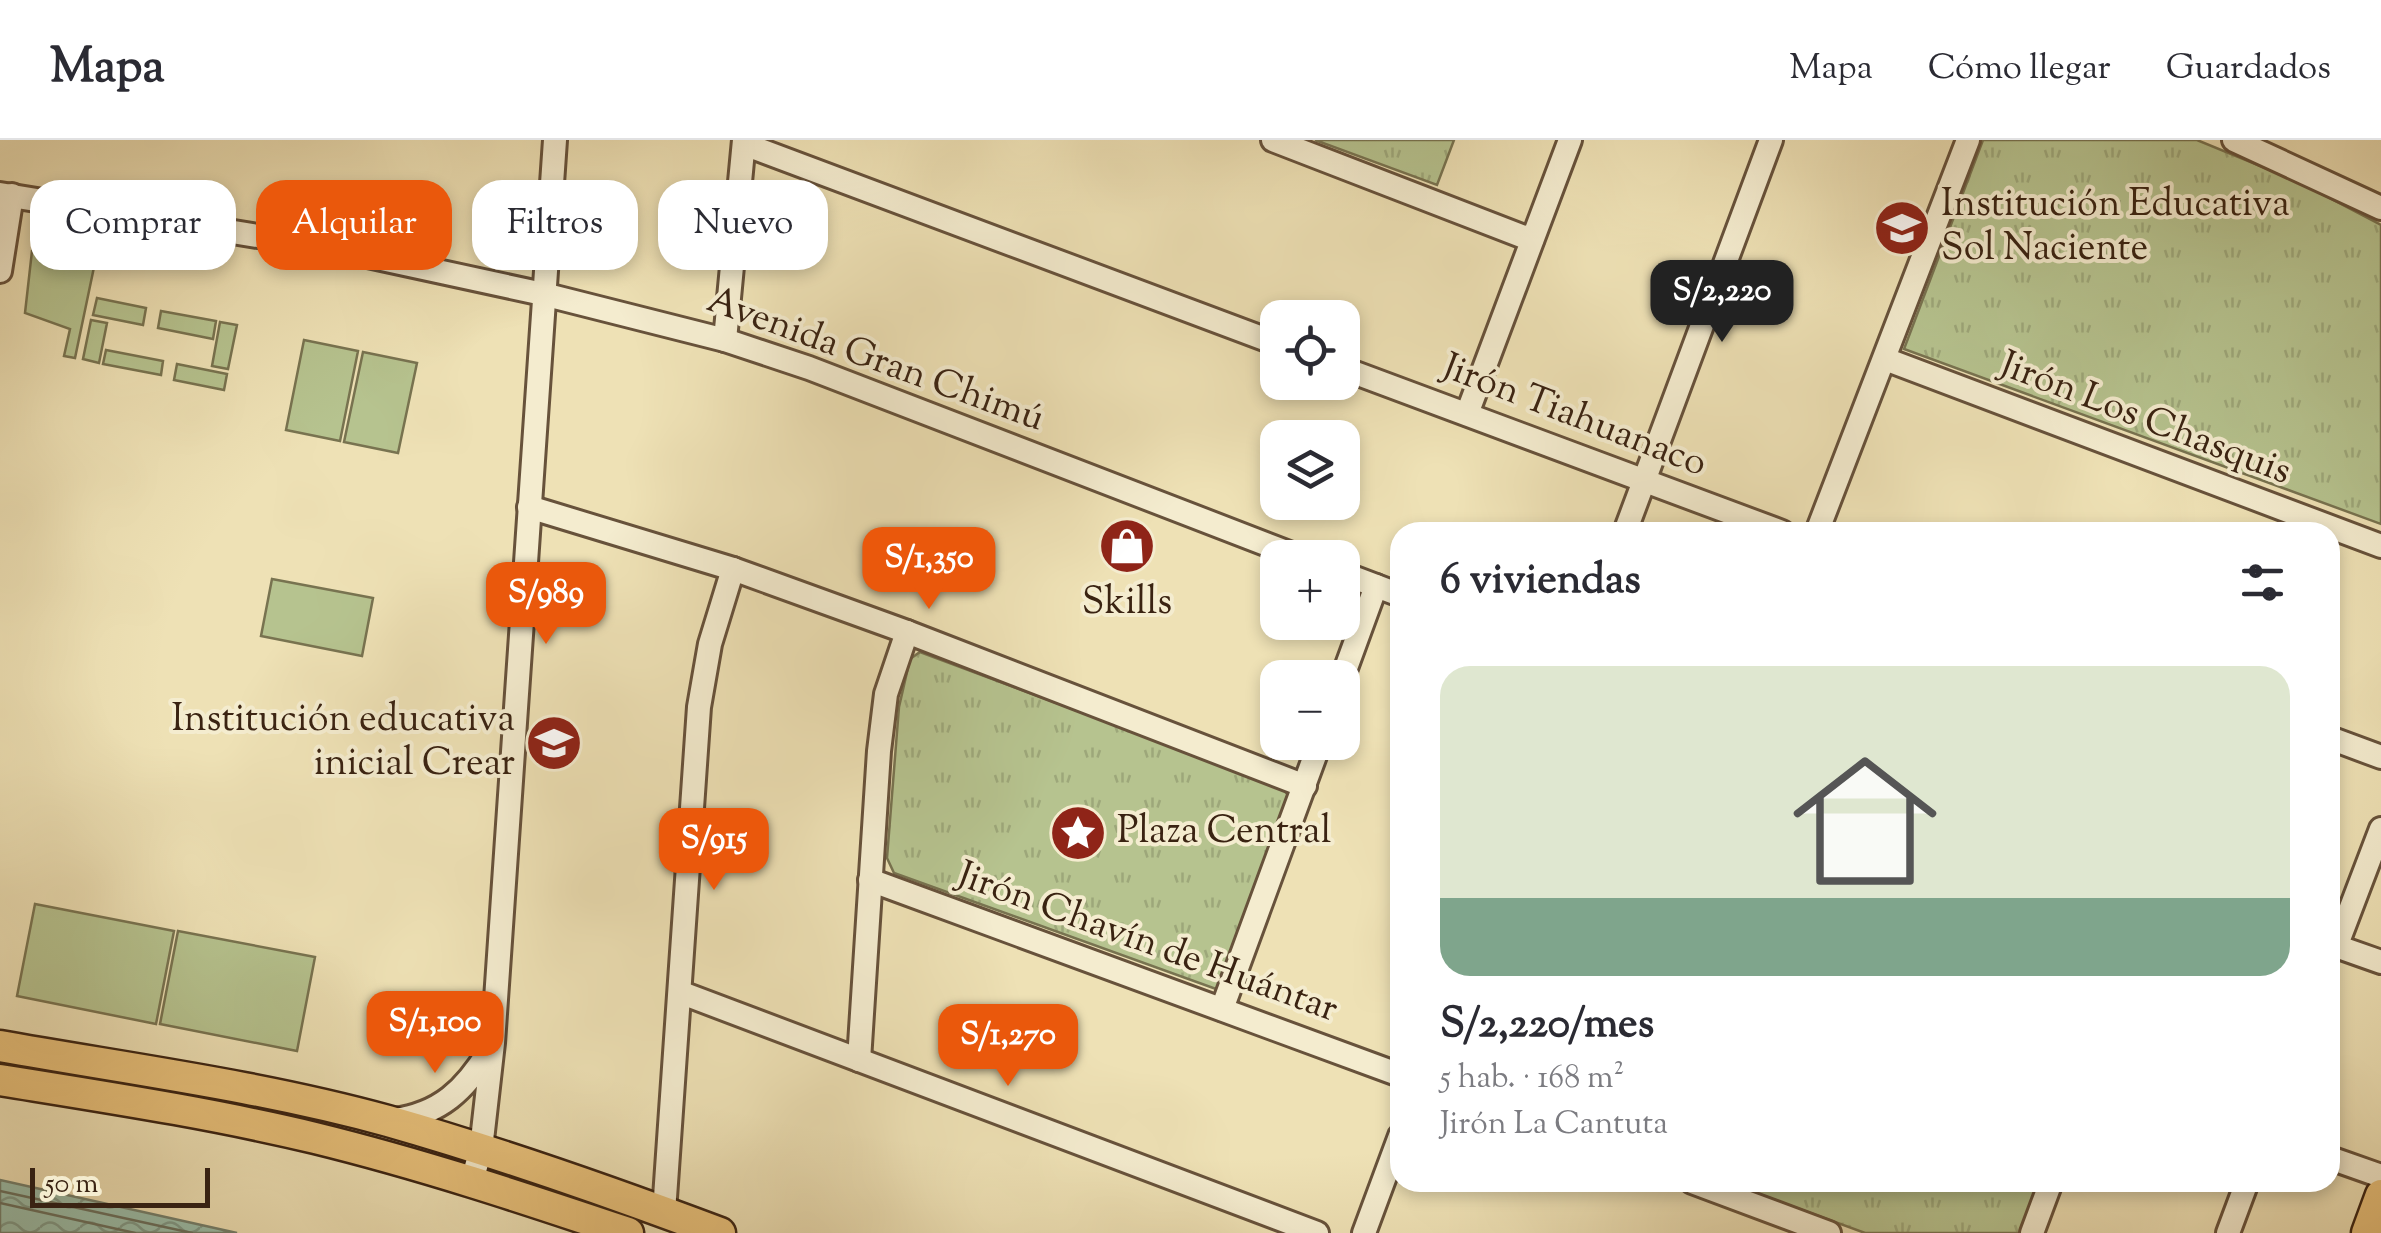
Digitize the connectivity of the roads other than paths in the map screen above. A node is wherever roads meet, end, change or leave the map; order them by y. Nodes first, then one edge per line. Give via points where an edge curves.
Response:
1 (554, 140) edge
2 (1273, 140) edge
3 (1570, 140) edge
4 (1771, 140) edge
5 (1968, 140) edge
6 (2234, 140) edge
7 (744, 142) edge
8 (6, 194) edge
9 (2381, 208) edge
10 (1532, 240) junction
11 (0, 271) edge
12 (544, 294) junction
13 (1260, 337) edge
14 (725, 340) junction
15 (1885, 359) junction
16 (1360, 375) edge
17 (1467, 414) junction
18 (1644, 481) junction
19 (529, 507) junction
20 (1629, 522) edge
21 (1755, 522) edge
22 (1821, 522) edge
23 (2317, 522) edge
24 (2340, 531) edge
25 (1260, 542) edge
26 (2381, 546) edge
27 (734, 568) junction
28 (1360, 580) edge
29 (1376, 586) junction
30 (1390, 591) edge
31 (906, 632) junction
32 (1349, 660) edge
33 (2340, 742) edge
34 (2381, 757) edge
35 (1314, 760) edge
36 (1305, 786) junction
37 (2381, 830) edge
38 (870, 880) junction
39 (2340, 929) edge
40 (2340, 948) edge
41 (2381, 962) edge
42 (682, 994) junction
43 (1222, 1010) junction
44 (493, 1044) junction
45 (0, 1046) edge
46 (859, 1060) junction
47 (1390, 1071) edge
48 (0, 1080) edge
49 (385, 1120) junction
50 (481, 1149) junction
51 (2340, 1162) edge
52 (1390, 1163) edge
53 (2381, 1176) edge
54 (472, 1181) junction
55 (1719, 1192) edge
56 (2047, 1192) edge
57 (2242, 1192) edge
58 (2381, 1195) edge
59 (664, 1212) junction
60 (628, 1233) edge
61 (720, 1233) edge
62 (1316, 1233) edge
63 (1364, 1233) edge
64 (1829, 1233) edge
65 (2032, 1233) edge
66 (2228, 1233) edge
67 (2367, 1233) edge

1 - 12 street
2 - 10 street
3 - 10 street
4 - 18 street
5 - 15 street
6 - 9 street
7 - 13 street
7 - 14 street
8 - 11 street
8 - 12 street, Avenida Gran Chimú via 331,248
10 - 17 street
12 - 14 street, Avenida Gran Chimú
12 - 19 street
14 - 25 street, Avenida Gran Chimú
15 - 22 street
15 - 23 street, Jirón Los Chasquis
16 - 17 street, Jirón Tiahuanaco
17 - 18 street, Jirón Tiahuanaco
18 - 20 street
18 - 21 street, Jirón Tiahuanaco
19 - 27 street
19 - 44 street
24 - 26 street, Jirón Los Chasquis
27 - 31 street
27 - 42 street via 710,644 700,707
28 - 29 street
29 - 30 street
29 - 32 street
31 - 36 street
31 - 38 street via 886,694
33 - 34 street
35 - 36 street
36 - 43 street
37 - 39 street
38 - 43 street, Jirón Chavín de Huántar
38 - 46 street
40 - 41 street
42 - 46 street
42 - 59 street
43 - 47 street, Jirón Chavín de Huántar
44 - 49 street via 463,1088 443,1103 420,1116
44 - 50 street
45 - 49 main road
46 - 62 street
48 - 54 main road via 247,1123
49 - 50 main road
50 - 54 street
50 - 59 main road
51 - 53 street
52 - 63 street
54 - 60 main road
55 - 64 street
56 - 65 street
57 - 66 street
58 - 67 main road
59 - 61 main road

